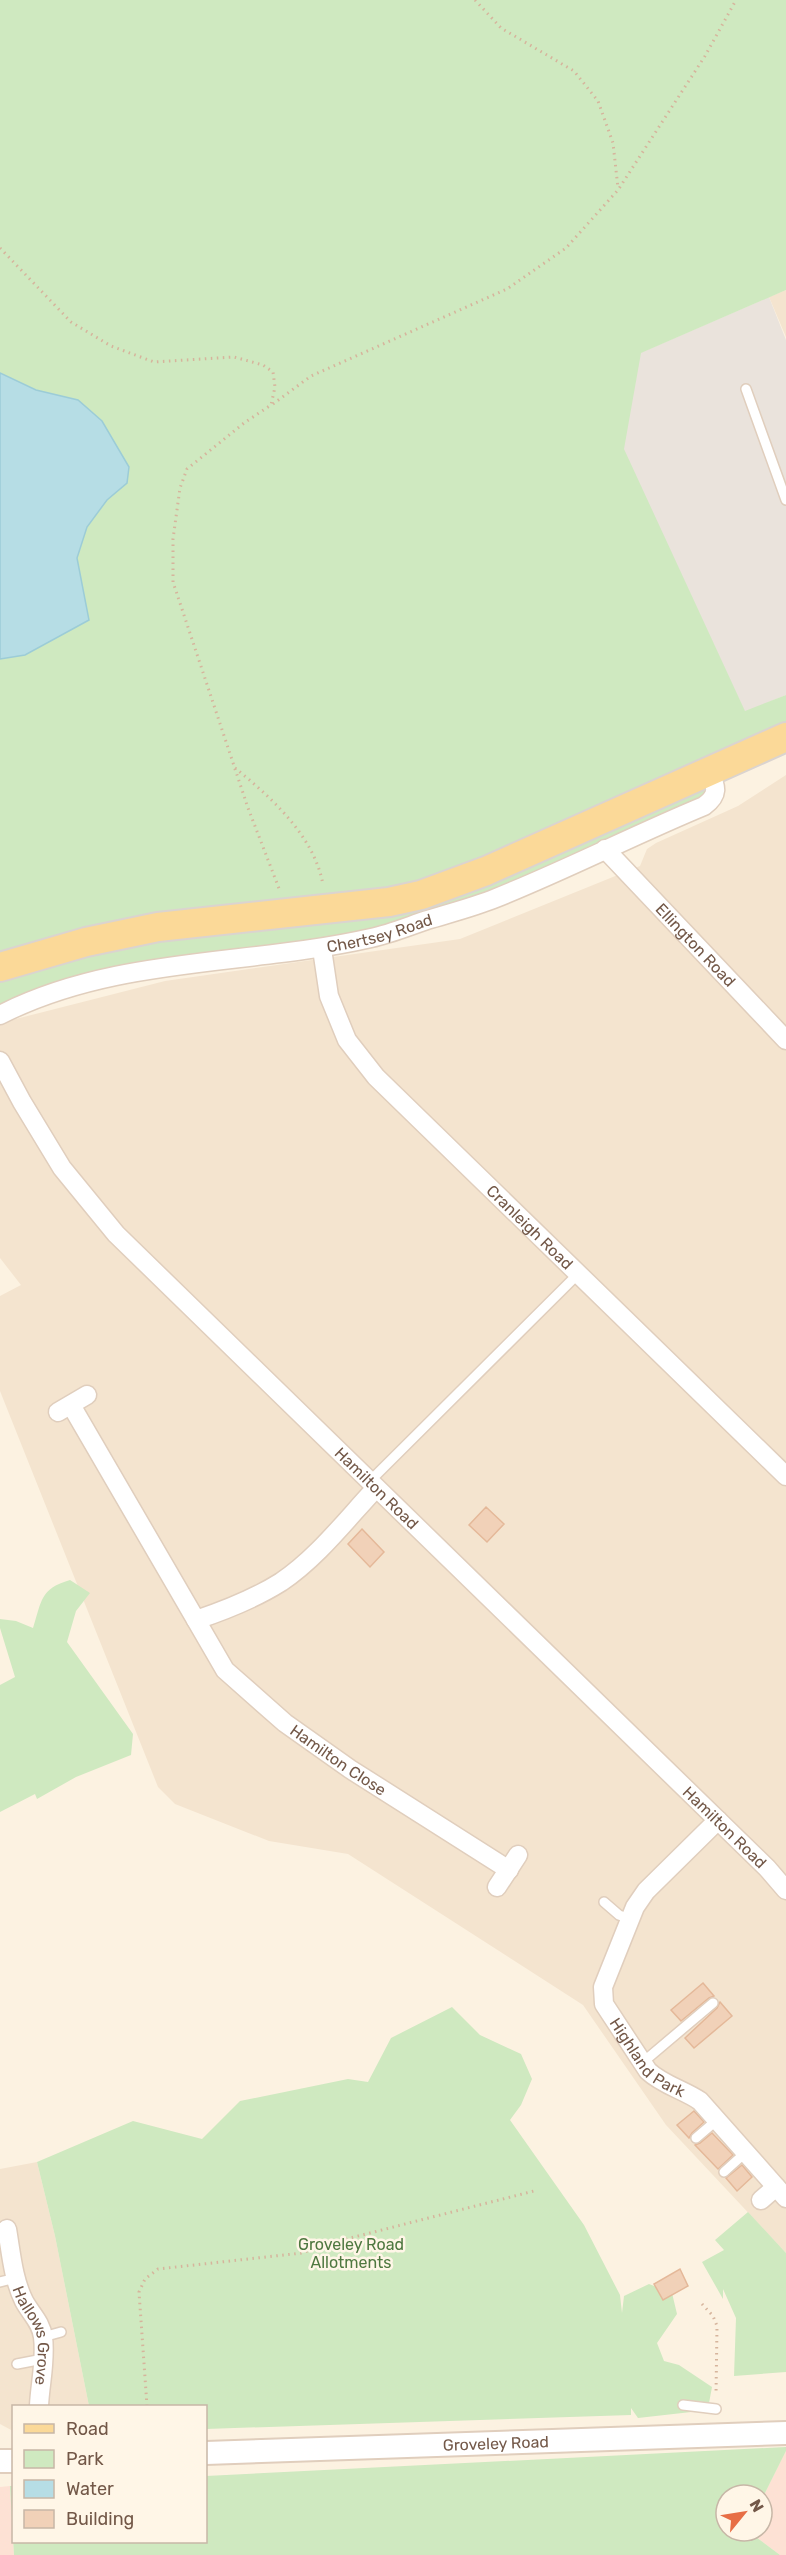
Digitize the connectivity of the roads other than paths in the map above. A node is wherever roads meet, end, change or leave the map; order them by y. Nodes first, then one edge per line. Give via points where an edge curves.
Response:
1 (746, 389) dead end
2 (786, 500) edge
3 (786, 737) edge
4 (709, 771) junction
5 (605, 849) junction
6 (322, 949) junction
7 (0, 967) edge
8 (0, 1015) edge
9 (786, 1040) edge
10 (0, 1061) edge
11 (578, 1274) junction
12 (87, 1395) dead end
13 (786, 1476) edge
14 (373, 1485) junction
15 (196, 1620) junction
16 (718, 1820) junction
17 (497, 1887) dead end
18 (786, 1890) edge
19 (604, 1902) dead end
20 (630, 1919) junction
21 (713, 2003) dead end
22 (642, 2063) junction
23 (717, 2120) junction
24 (696, 2138) dead end
25 (745, 2153) junction
26 (724, 2172) dead end
27 (781, 2192) edge
28 (761, 2200) dead end
29 (4, 2229) edge
30 (8, 2280) edge
31 (43, 2360) junction
32 (17, 2364) dead end
33 (39, 2405) edge
34 (683, 2405) dead end
35 (716, 2409) road end
36 (786, 2433) edge
37 (207, 2453) edge

1 - 2 lane
3 - 4 main road, Chertsey Road
4 - 5 street, Chertsey Road via 717,789 714,798 704,806
4 - 7 main road, Chertsey Road via 526,854 421,895 123,933
5 - 6 street, Chertsey Road via 495,899 374,938
5 - 9 street, Ellington Road
6 - 8 street, Chertsey Road via 204,961 100,979 30,999
6 - 11 street, Cranleigh Road via 329,996 347,1040 376,1077
10 - 14 street, Hamilton Road via 62,1167 116,1234
11 - 13 street, Cranleigh Road
11 - 14 lane
12 - 15 street, Hamilton Close via 64,1409
14 - 15 street via 306,1562 249,1600
14 - 16 street, Hamilton Road
15 - 17 street, Hamilton Close via 225,1670 285,1723 350,1769 514,1862
16 - 18 street, Hamilton Road
16 - 20 street, Highland Park via 646,1891
19 - 20 lane
20 - 22 street, Highland Park via 603,1987 604,2004
21 - 22 lane
22 - 23 street, Highland Park via 657,2080 700,2101
23 - 24 lane
23 - 25 street, Highland Park
25 - 26 lane
25 - 27 street, Highland Park
27 - 28 street, Highland Park
29 - 30 street, Hallows Grove
30 - 31 street, Hallows Grove via 52,2335
31 - 32 lane
31 - 33 street, Hallows Grove
34 - 35 lane
36 - 37 street, Groveley Road

